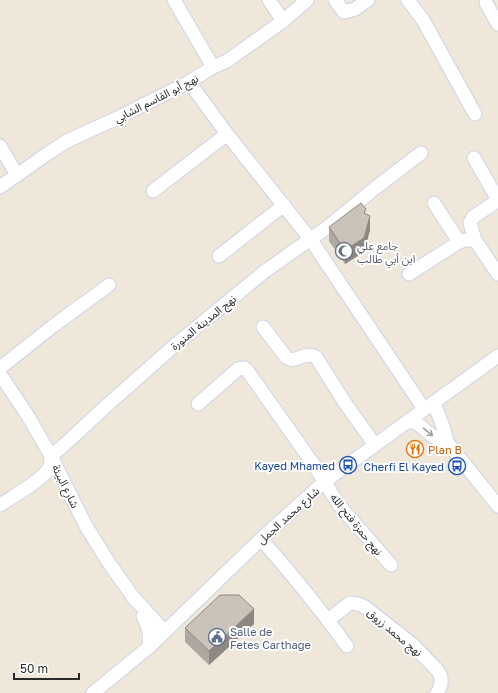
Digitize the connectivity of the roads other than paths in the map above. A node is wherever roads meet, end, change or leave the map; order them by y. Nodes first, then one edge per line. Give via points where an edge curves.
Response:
1 (174, 0) edge
2 (269, 0) edge
3 (307, 0) edge
4 (335, 0) edge
5 (368, 0) edge
6 (408, 0) edge
7 (486, 3) dead end
8 (283, 21) junction
9 (498, 24) edge
10 (214, 67) junction
11 (189, 82) junction
12 (475, 114) dead end
13 (227, 134) junction
14 (0, 146) edge
15 (421, 152) dead end
16 (474, 158) dead end
17 (17, 174) junction
18 (0, 187) edge
19 (153, 191) dead end
20 (434, 203) dead end
21 (284, 205) junction
22 (311, 240) junction
23 (474, 240) junction
24 (459, 242) junction
25 (218, 256) dead end
26 (409, 274) dead end
27 (498, 274) edge
28 (109, 285) dead end
29 (263, 327) dead end
30 (497, 358) edge
31 (0, 374) edge
32 (198, 404) dead end
33 (429, 405) junction
34 (409, 420) junction
35 (447, 442) junction
36 (375, 445) junction
37 (51, 456) junction
38 (324, 482) junction
39 (0, 504) edge
40 (498, 506) edge
41 (261, 539) junction
42 (391, 565) dead end
43 (145, 613) junction
44 (178, 618) junction
45 (328, 620) junction
46 (162, 634) junction
47 (347, 646) dead end
48 (149, 647) junction
49 (93, 693) edge
50 (436, 693) edge

1 - 10 street
2 - 8 street
3 - 8 street, نهج أبو القاسم الشابي
4 - 5 street via 344,12 355,10
6 - 12 street via 423,20
7 - 9 street
8 - 10 street, نهج أبو القاسم الشابي via 227,61
10 - 11 street, نهج أبو القاسم الشابي
11 - 13 street
11 - 17 street, نهج أبو القاسم الشابي via 67,141
13 - 19 street
13 - 21 street
14 - 17 street
15 - 22 street, نهج المدينة المنورة
16 - 23 street via 498,198 473,217 470,223
17 - 18 street, نهج أبو القاسم الشابي
20 - 24 street
21 - 22 street
21 - 25 street
22 - 33 street
22 - 37 street, نهج المدينة المنورة via 264,272 174,345
23 - 24 street
23 - 27 street
24 - 26 street
28 - 31 street via 53,326
29 - 36 street via 286,357 295,360 307,354 316,357
30 - 33 street, شارع محمد الجمل
31 - 37 street, شارع البيئة
32 - 38 street, نهج حمزة فتح الله via 238,369 244,368
33 - 34 street, شارع محمد الجمل
33 - 35 street via 437,412
34 -> 35 street
34 - 36 street, شارع محمد الجمل
35 - 40 street
36 - 38 street, شارع محمد الجمل
37 - 39 street, نهج المدينة المنورة via 50,467 40,478
37 - 43 street, شارع البيئة via 86,526
38 - 41 street, شارع محمد الجمل
38 - 42 street, نهج حمزة فتح الله via 339,505
41 - 44 street, شارع محمد الجمل
41 - 45 street
43 - 44 street via 170,619
43 - 46 street, شارع البيئة
43 - 48 street via 150,636
44 - 46 street, شارع محمد الجمل
45 - 47 street
45 - 50 street, نهج محمد زروق via 350,603 365,607 412,644 438,670 441,685
46 - 48 street, شارع محمد الجمل
48 - 49 street, شارع محمد الجمل

